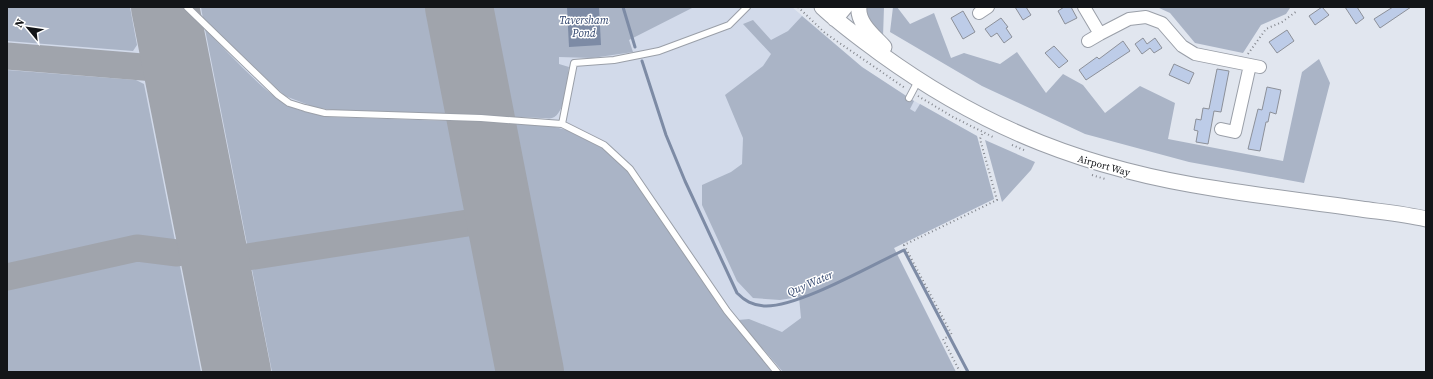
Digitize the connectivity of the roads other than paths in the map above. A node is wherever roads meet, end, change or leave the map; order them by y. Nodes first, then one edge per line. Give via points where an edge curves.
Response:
1 (187, 7) edge
2 (747, 7) edge
3 (822, 7) edge
4 (845, 7) edge
5 (859, 7) edge
6 (1084, 7) edge
7 (835, 19) junction
8 (1100, 34) junction
9 (1088, 41) dead end
10 (918, 81) junction
11 (909, 98) dead end
12 (562, 124) junction
13 (1221, 129) dead end
14 (1426, 219) edge
15 (777, 372) edge

1 - 12 lane via 267,86 289,102 305,108 324,113 488,118
2 - 12 lane via 729,25 659,51 614,60 574,63
3 - 7 street, Airport Way
4 - 7 street
5 - 10 street via 858,14 867,29
6 - 8 street
7 - 10 street, Airport Way
8 - 9 street
8 - 13 street via 1129,19 1146,17 1162,23 1182,46 1194,54 1250,65 1235,132
10 - 11 lane
10 - 14 street, Airport Way via 1028,138 1099,164 1147,177 1218,190
12 - 15 lane via 604,145 630,169 728,311

